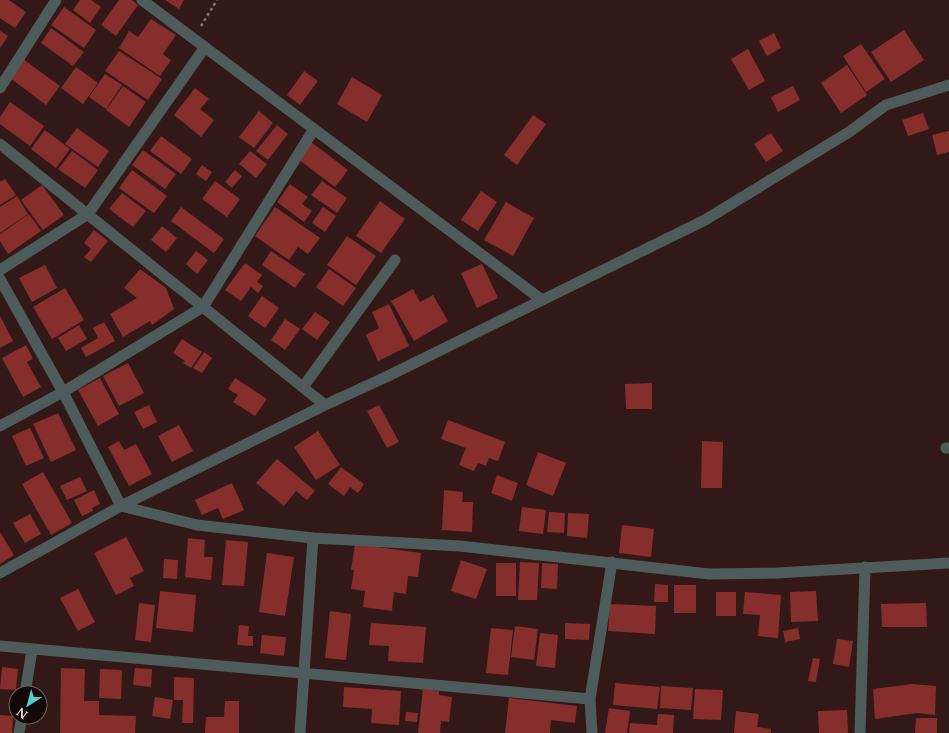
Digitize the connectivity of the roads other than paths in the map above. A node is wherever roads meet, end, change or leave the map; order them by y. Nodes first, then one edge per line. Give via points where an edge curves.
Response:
1 (56, 0) edge
2 (142, 0) edge
3 (205, 47) junction
4 (949, 84) edge
5 (0, 88) edge
6 (314, 129) junction
7 (0, 144) edge
8 (88, 214) junction
9 (395, 260) dead end
10 (0, 270) edge
11 (0, 279) edge
12 (542, 300) junction
13 (203, 307) junction
14 (303, 388) junction
15 (63, 392) junction
16 (324, 405) junction
17 (0, 426) edge
18 (120, 506) junction
19 (313, 538) junction
20 (612, 562) junction
21 (949, 563) edge
22 (865, 567) junction
23 (0, 573) edge
24 (0, 646) edge
25 (32, 650) junction
26 (304, 674) junction
27 (26, 685) edge
28 (590, 699) junction
29 (300, 733) edge
30 (592, 733) edge
31 (860, 733) edge

1 - 5 street
2 - 3 street
3 - 6 street
3 - 8 street
4 - 12 street via 886,105 849,132 705,220
6 - 12 street
6 - 13 street
7 - 8 street
8 - 10 street
8 - 13 street
9 - 14 street
11 - 15 street
12 - 16 street
13 - 14 street
13 - 15 street
14 - 16 street
15 - 17 street
15 - 18 street
16 - 18 street
18 - 19 street via 197,525
18 - 23 street
19 - 20 street via 460,546
19 - 26 street
20 - 22 street via 709,574 778,573
20 - 28 street
21 - 22 street
22 - 31 street
24 - 25 street
25 - 26 street
25 - 27 street
26 - 28 street
26 - 29 street
28 - 30 street

